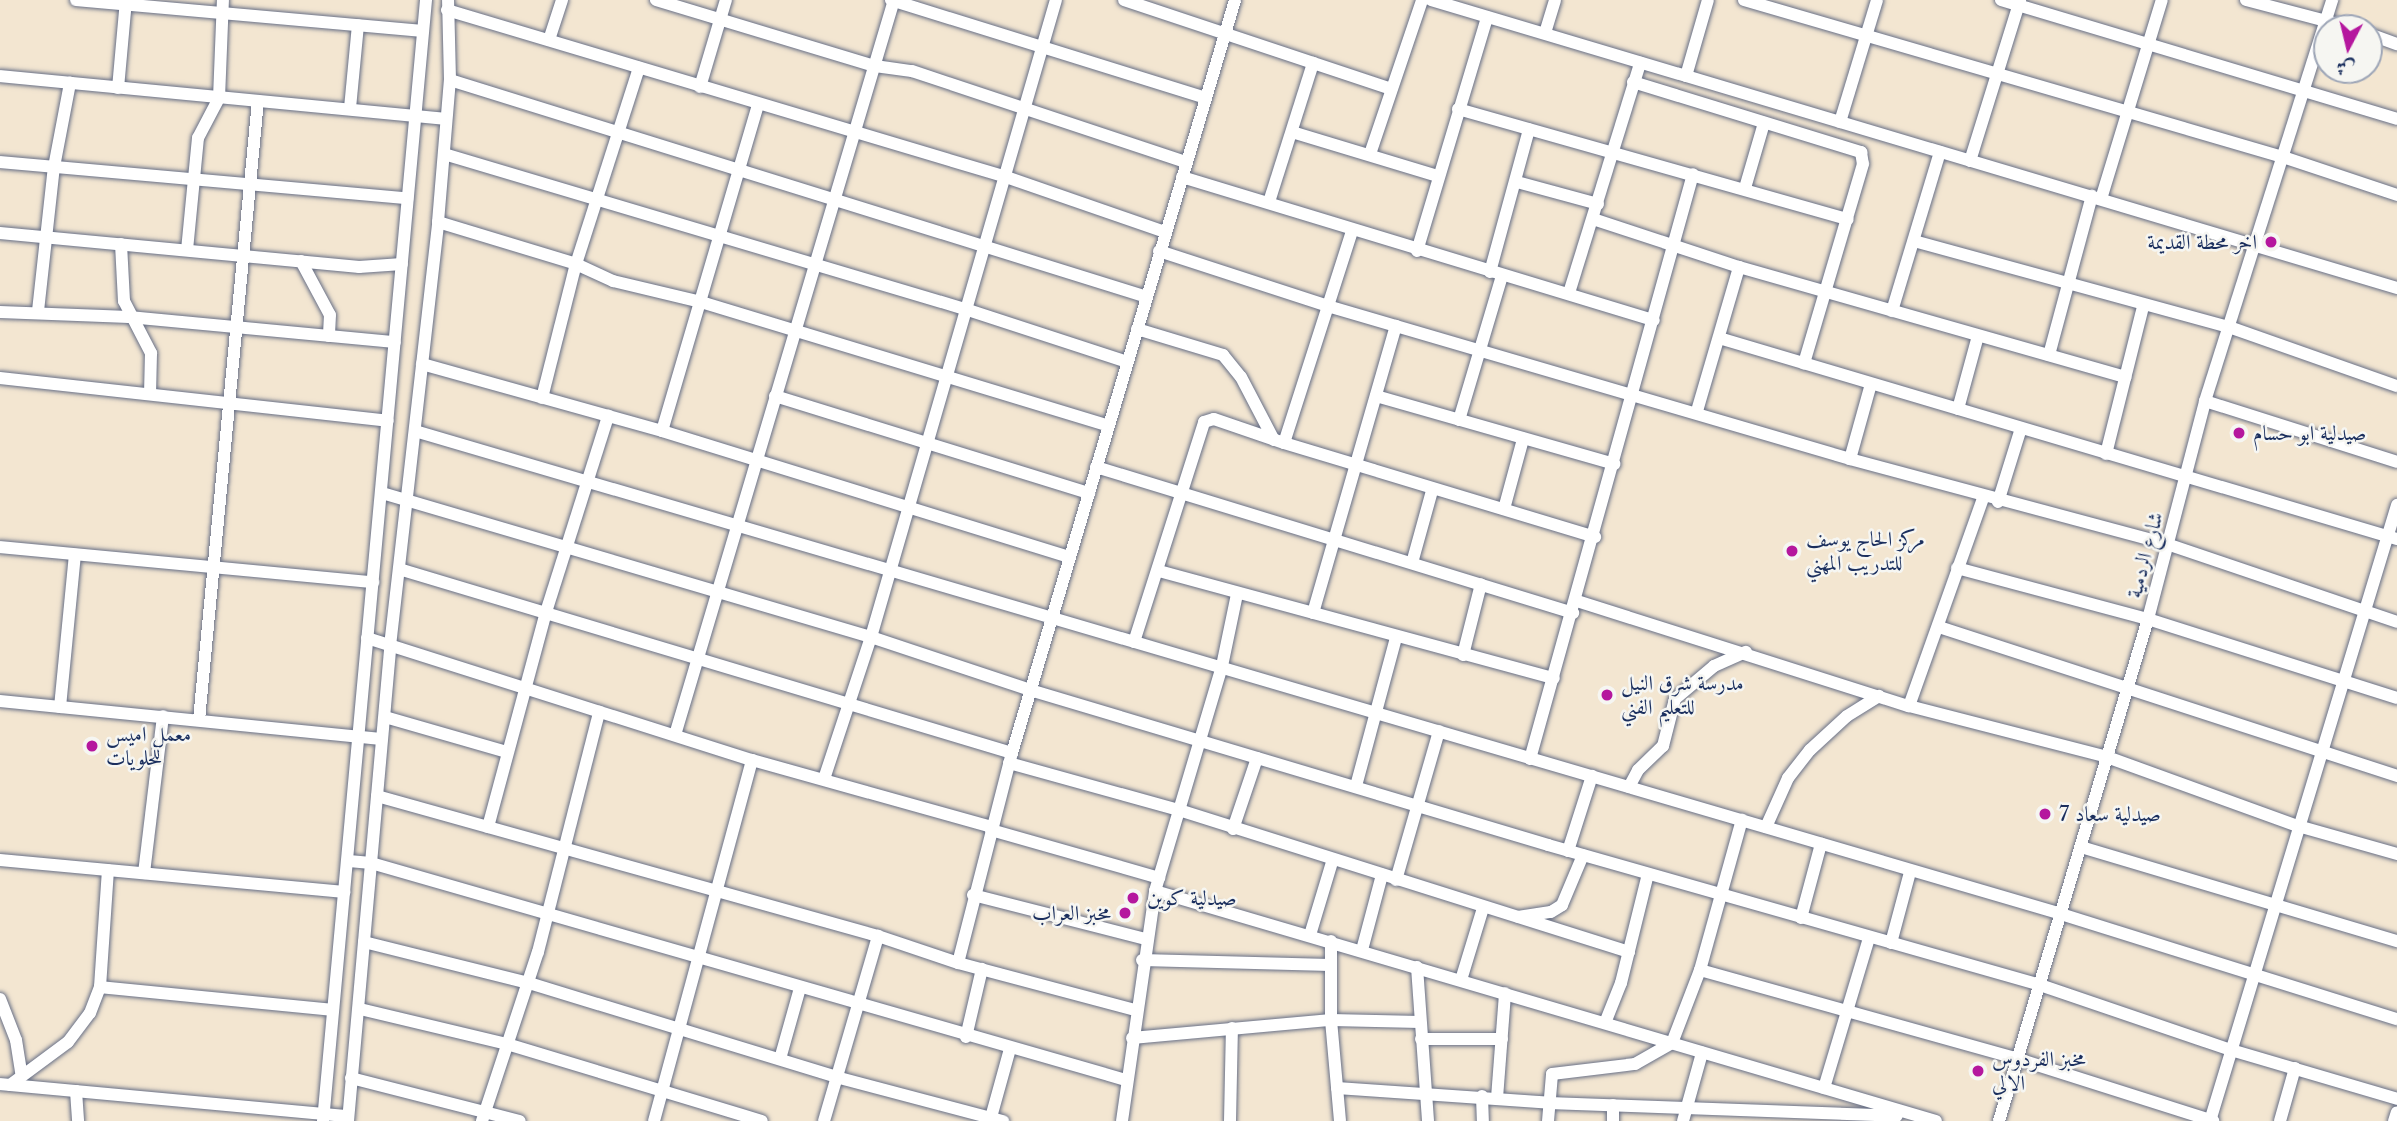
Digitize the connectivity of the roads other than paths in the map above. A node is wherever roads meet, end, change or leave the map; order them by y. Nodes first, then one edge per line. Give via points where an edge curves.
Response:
1 (76, 0) edge
2 (426, 0) edge
3 (562, 0) edge
4 (656, 0) edge
5 (726, 0) edge
6 (893, 0) edge
7 (1056, 0) edge
8 (1124, 0) edge
9 (1235, 0) edge
10 (1422, 0) edge
11 (1431, 0) edge
12 (1555, 0) edge
13 (1708, 0) edge
14 (1744, 0) edge
15 (1877, 0) edge
16 (2001, 0) edge
17 (2162, 0) edge
18 (2246, 0) edge
19 (126, 2) edge
20 (2019, 2) edge
21 (447, 5) edge
22 (223, 6) edge
23 (2313, 16) edge
24 (1487, 17) junction
25 (720, 20) junction
26 (358, 25) junction
27 (423, 31) junction
28 (1224, 33) junction
29 (1545, 33) junction
30 (1867, 34) junction
31 (549, 40) junction
32 (2148, 43) junction
33 (1042, 46) junction
34 (2313, 59) edge
35 (1640, 62) junction
36 (1313, 63) junction
37 (875, 66) junction
38 (639, 68) junction
39 (1997, 72) junction
40 (0, 76) edge
41 (1686, 76) junction
42 (450, 80) junction
43 (1633, 82) junction
44 (70, 83) junction
45 (700, 87) junction
46 (118, 88) junction
47 (1391, 89) junction
48 (2303, 89) junction
49 (219, 98) junction
50 (1205, 98) junction
51 (258, 101) junction
52 (758, 104) junction
53 (350, 108) junction
54 (1458, 109) junction
55 (1024, 111) junction
56 (2126, 112) junction
57 (415, 115) junction
58 (2397, 119) edge
59 (446, 120) junction
60 (1840, 122) junction
61 (1764, 123) junction
62 (1529, 129) junction
63 (856, 132) junction
64 (1292, 132) junction
65 (616, 134) junction
66 (1614, 149) junction
67 (1940, 152) junction
68 (444, 154) junction
69 (1370, 154) junction
70 (2283, 157) junction
71 (1970, 161) junction
72 (0, 162) edge
73 (1186, 162) junction
74 (54, 167) junction
75 (739, 170) junction
76 (1693, 174) junction
77 (1438, 176) junction
78 (1006, 177) junction
79 (1182, 177) junction
80 (192, 179) junction
81 (1517, 182) junction
82 (249, 184) junction
83 (1745, 188) junction
84 (2397, 195) edge
85 (2096, 197) junction
86 (407, 198) junction
87 (835, 198) junction
88 (595, 201) junction
89 (1269, 202) junction
90 (1598, 204) junction
91 (1593, 219) junction
92 (1848, 219) junction
93 (438, 222) junction
94 (1352, 231) junction
95 (1165, 232) junction
96 (0, 233) edge
97 (45, 237) junction
98 (718, 238) junction
99 (1914, 241) junction
100 (121, 244) junction
101 (1674, 245) junction
102 (986, 246) junction
103 (2255, 246) junction
104 (187, 250) junction
105 (1159, 251) junction
106 (1417, 251) junction
107 (243, 255) junction
108 (301, 261) junction
109 (401, 264) junction
110 (576, 264) junction
111 (815, 264) junction
112 (1739, 267) junction
113 (1496, 274) junction
114 (2067, 285) junction
115 (2397, 288) edge
116 (1826, 292) junction
117 (1569, 293) junction
118 (1146, 297) junction
119 (701, 302) junction
120 (1331, 307) junction
121 (2143, 307) junction
122 (965, 309) junction
123 (38, 311) junction
124 (1892, 311) junction
125 (0, 312) edge
126 (129, 317) junction
127 (1654, 320) junction
128 (1396, 326) junction
129 (236, 327) junction
130 (2229, 327) junction
131 (1137, 329) junction
132 (795, 332) junction
133 (329, 336) junction
134 (1978, 336) junction
135 (1719, 338) junction
136 (395, 342) junction
137 (1480, 348) junction
138 (2049, 355) junction
139 (1127, 362) junction
140 (422, 363) junction
141 (1804, 363) junction
142 (944, 375) junction
143 (2126, 377) junction
144 (0, 378) edge
145 (1871, 384) junction
146 (2397, 386) edge
147 (1634, 393) junction
148 (150, 394) junction
149 (775, 396) junction
150 (1376, 396) junction
151 (542, 398) junction
152 (2205, 401) junction
153 (229, 402) junction
154 (1958, 409) junction
155 (1697, 411) junction
156 (608, 416) junction
157 (1459, 420) junction
158 (388, 421) junction
159 (1108, 426) junction
160 (2021, 428) junction
161 (415, 431) junction
162 (662, 431) junction
163 (1522, 439) junction
164 (927, 441) junction
165 (1279, 442) junction
166 (2106, 454) junction
167 (1850, 459) junction
168 (755, 461) junction
169 (2397, 462) edge
170 (1614, 464) junction
171 (1096, 467) junction
172 (1354, 468) junction
173 (2187, 474) junction
174 (589, 483) junction
175 (1432, 491) junction
176 (1089, 493) junction
177 (382, 494) junction
178 (1182, 495) junction
179 (1983, 498) junction
180 (407, 501) junction
181 (1998, 502) junction
182 (2397, 505) edge
183 (908, 506) junction
184 (1504, 509) junction
185 (737, 528) junction
186 (1594, 537) junction
187 (1334, 538) junction
188 (2392, 538) edge
189 (2167, 544) junction
190 (568, 546) junction
191 (0, 547) edge
192 (75, 555) junction
193 (1070, 557) junction
194 (1412, 564) junction
195 (1957, 568) junction
196 (213, 569) junction
197 (398, 569) junction
198 (888, 571) junction
199 (1159, 571) junction
200 (373, 582) junction
201 (1480, 584) junction
202 (717, 591) junction
203 (1237, 594) junction
204 (1575, 607) junction
205 (546, 612) junction
206 (1313, 613) junction
207 (2364, 613) junction
208 (1051, 619) junction
209 (2148, 619) junction
210 (2397, 622) edge
211 (1939, 627) junction
212 (870, 637) junction
213 (368, 638) junction
214 (1396, 638) junction
215 (1134, 642) junction
216 (390, 646) junction
217 (1746, 652) junction
218 (1463, 654) junction
219 (698, 655) junction
220 (1222, 666) junction
221 (1554, 678) junction
222 (2343, 683) junction
223 (526, 687) junction
224 (2127, 688) junction
225 (1030, 690) junction
226 (1879, 696) junction
227 (2397, 698) edge
228 (0, 701) edge
229 (850, 705) junction
230 (1909, 706) junction
231 (60, 707) junction
232 (599, 712) junction
233 (1376, 713) junction
234 (163, 716) junction
235 (385, 717) junction
236 (199, 720) junction
237 (1439, 731) junction
238 (675, 736) junction
239 (360, 737) junction
240 (381, 739) junction
241 (1199, 741) junction
242 (508, 752) junction
243 (2321, 752) junction
244 (2107, 757) junction
245 (1011, 758) junction
246 (1257, 758) junction
247 (1530, 759) junction
248 (752, 760) junction
249 (1592, 776) junction
250 (2397, 776) edge
251 (824, 779) junction
252 (1356, 786) junction
253 (1629, 787) junction
254 (377, 796) junction
255 (1419, 805) junction
256 (1179, 810) junction
257 (1742, 820) junction
258 (2298, 826) junction
259 (488, 827) junction
260 (1766, 827) junction
261 (992, 829) junction
262 (1233, 829) junction
263 (1821, 844) junction
264 (2081, 848) junction
265 (565, 849) junction
266 (1568, 851) junction
267 (2397, 854) edge
268 (1583, 855) junction
269 (1333, 859) junction
270 (0, 860) edge
271 (348, 861) junction
272 (371, 863) junction
273 (107, 870) junction
274 (1910, 872) junction
275 (144, 873) junction
276 (1648, 874) junction
277 (1382, 875) junction
278 (1396, 880) junction
279 (1157, 884) junction
280 (715, 891) junction
281 (345, 892) junction
282 (973, 895) junction
283 (1719, 896) junction
284 (2274, 902) junction
285 (1483, 908) junction
286 (2061, 914) junction
287 (546, 917) junction
288 (1512, 918) junction
289 (1801, 918) junction
290 (1310, 935) junction
291 (878, 936) junction
292 (1869, 938) junction
293 (1146, 939) junction
294 (2397, 940) edge
295 (1331, 941) junction
296 (364, 942) junction
297 (1891, 943) junction
298 (1362, 950) junction
299 (1629, 951) junction
300 (700, 959) junction
301 (1142, 960) junction
302 (958, 963) junction
303 (1330, 965) junction
304 (1417, 967) junction
305 (982, 969) junction
306 (1700, 970) junction
307 (2252, 977) junction
308 (1461, 981) junction
309 (529, 983) junction
310 (2040, 985) junction
311 (100, 987) junction
312 (800, 988) junction
313 (1505, 993) junction
314 (0, 999) edge
315 (857, 1006) junction
316 (360, 1009) junction
317 (333, 1010) junction
318 (1135, 1010) junction
319 (1846, 1012) junction
320 (2397, 1019) edge
321 (1331, 1020) junction
322 (1420, 1021) junction
323 (1605, 1023) junction
324 (682, 1028) junction
325 (1232, 1028) junction
326 (966, 1037) junction
327 (1132, 1038) junction
328 (1421, 1039) junction
329 (1502, 1039) junction
330 (1672, 1043) junction
331 (507, 1044) junction
332 (1010, 1049) junction
333 (2231, 1050) junction
334 (1702, 1053) junction
335 (780, 1059) junction
336 (2018, 1059) junction
337 (2295, 1068) junction
338 (22, 1076) junction
339 (836, 1077) junction
340 (351, 1078) junction
341 (1126, 1080) junction
342 (5, 1085) edge
343 (1337, 1088) junction
344 (1824, 1088) junction
345 (76, 1091) junction
346 (664, 1091) junction
347 (1426, 1093) junction
348 (1482, 1096) junction
349 (1497, 1098) junction
350 (2397, 1098) edge
351 (1549, 1103) junction
352 (1612, 1105) junction
353 (2397, 1112) edge
354 (1683, 1115) edge
355 (1897, 1115) edge
356 (483, 1116) edge
357 (323, 1117) edge
358 (1810, 1117) edge
359 (348, 1119) edge
360 (995, 1120) edge
361 (78, 1121) edge
362 (520, 1121) edge
363 (654, 1121) edge
364 (762, 1121) edge
365 (824, 1121) edge
366 (1122, 1121) edge
367 (1230, 1121) edge
368 (1340, 1121) edge
369 (1428, 1121) edge
370 (1483, 1121) edge
371 (1548, 1121) edge
372 (1613, 1121) edge
373 (1936, 1121) edge
374 (1999, 1121) edge
375 (2211, 1121) edge
376 (2280, 1121) edge
377 (2394, 1121) edge

1 - 19 street
2 - 27 street
3 - 31 street
4 - 25 street
5 - 25 street
6 - 33 street
6 - 37 street
7 - 33 street
8 - 28 street
9 - 28 street
10 - 47 street
11 - 24 street
12 - 29 street
13 - 41 street
14 - 30 street
15 - 30 street
16 - 20 street
17 - 32 street
18 - 23 street
19 - 22 street
19 - 46 street
20 - 32 street
20 - 39 street
21 - 31 street
21 - 42 street
22 - 26 street
22 - 49 street
24 - 29 street
24 - 54 street
25 - 37 street
25 - 45 street
26 - 27 street
26 - 53 street
27 - 57 street
28 - 36 street
28 - 50 street
29 - 35 street
30 - 39 street
30 - 60 street
31 - 38 street
32 - 48 street
32 - 56 street
33 - 50 street
33 - 55 street
34 - 48 street, شارع الردمية
35 - 41 street
35 - 43 street
36 - 47 street
36 - 64 street
37 - 55 street via 912,71
37 - 63 street
38 - 45 street
38 - 65 street
39 - 56 street
39 - 71 street
40 - 44 street
41 - 60 street
42 - 59 street
42 - 65 street
43 - 61 street
43 - 66 street
44 - 46 street
44 - 74 street
45 - 52 street
46 - 49 street
47 - 69 street
48 - 58 street
48 - 70 street, شارع الردمية
49 - 51 street
49 - 80 street via 201,131
50 - 73 street
51 - 53 street
51 - 82 street
52 - 63 street
52 - 75 street
53 - 57 street
54 - 62 street
54 - 77 street
55 - 73 street
55 - 78 street
56 - 70 street
56 - 85 street
57 - 59 street
57 - 86 street
59 - 68 street
60 - 67 street
61 - 83 street
61 - 92 street via 1861,152 1863,164
62 - 66 street
62 - 81 street
63 - 78 street
63 - 87 street
64 - 69 street
64 - 89 street
65 - 75 street
65 - 88 street
66 - 76 street
66 - 90 street
67 - 71 street
67 - 99 street
68 - 88 street
68 - 93 street
69 - 77 street
70 - 84 street
70 - 103 street, شارع الردمية
71 - 85 street
72 - 74 street
73 - 79 street
74 - 80 street
74 - 97 street
75 - 87 street
75 - 98 street
76 - 83 street
76 - 101 street
77 - 106 street
78 - 95 street
78 - 102 street
79 - 89 street
79 - 95 street
80 - 82 street
80 - 104 street
81 - 90 street
81 - 113 street
82 - 86 street
82 - 107 street
83 - 92 street
85 - 103 street
85 - 114 street
86 - 109 street
87 - 102 street
87 - 111 street
88 - 98 street
88 - 110 street
89 - 94 street
90 - 91 street
91 - 101 street
91 - 117 street
92 - 116 street
93 - 110 street
93 - 140 street
94 - 106 street
94 - 120 street
95 - 105 street
96 - 97 street
97 - 100 street
97 - 123 street
98 - 111 street
98 - 119 street
99 - 114 street
99 - 124 street
100 - 104 street
100 - 126 street via 122,286
101 - 112 street
101 - 127 street
102 - 118 street
102 - 122 street
103 - 115 street
103 - 130 street, شارع الردمية
104 - 107 street
105 - 118 street
105 - 120 street
106 - 113 street
107 - 108 street
107 - 129 street
108 - 109 street via 359,267
108 - 133 street via 330,315
109 - 136 street
110 - 119 street via 613,281
110 - 151 street
111 - 122 street
111 - 132 street
112 - 116 street
112 - 135 street
113 - 117 street
113 - 137 street
114 - 121 street
114 - 138 street
116 - 124 street
116 - 141 street
117 - 127 street
118 - 131 street
119 - 132 street
119 - 162 street
120 - 128 street
120 - 165 street
121 - 130 street
121 - 143 street
122 - 139 street
122 - 142 street
123 - 125 street
123 - 126 street
124 - 134 street
126 - 129 street
126 - 148 street via 151,353
127 - 147 street
128 - 137 street
128 - 150 street
129 - 133 street
129 - 153 street
130 - 146 street
130 - 152 street, شارع الردمية
131 - 139 street
131 - 165 street via 1223,355
132 - 142 street
132 - 149 street
133 - 136 street
134 - 138 street
134 - 154 street
135 - 141 street
135 - 155 street
136 - 158 street
137 - 147 street
137 - 157 street
138 - 143 street
139 - 159 street
140 - 151 street
140 - 161 street
141 - 145 street
142 - 159 street
142 - 164 street
143 - 166 street
144 - 148 street
145 - 154 street
145 - 167 street
147 - 155 street
147 - 170 street
148 - 153 street
149 - 164 street
149 - 168 street
150 - 157 street
150 - 172 street
151 - 156 street
152 - 169 street
152 - 173 street, شارع الردمية
153 - 158 street
153 - 196 street
154 - 160 street
155 - 167 street
156 - 162 street
156 - 174 street
157 - 163 street
158 - 177 street
159 - 171 street
160 - 166 street
160 - 181 street
161 - 174 street
161 - 180 street
162 - 168 street
163 - 170 street
163 - 184 street
164 - 176 street
164 - 183 street
165 - 172 street
165 - 178 street via 1209,419
166 - 173 street
167 - 179 street
168 - 183 street
168 - 185 street
170 - 186 street
171 - 176 street
171 - 178 street
172 - 175 street
172 - 187 street
173 - 188 street
173 - 189 street, شارع الردمية
174 - 185 street
174 - 190 street
175 - 184 street
175 - 194 street
176 - 193 street
177 - 180 street
177 - 200 street
178 - 187 street
178 - 199 street
179 - 181 street
179 - 195 street
180 - 190 street
180 - 197 street
181 - 189 street
182 - 188 street
183 - 193 street
183 - 198 street
184 - 186 street
185 - 198 street
185 - 202 street
186 - 204 street
187 - 194 street
187 - 206 street
188 - 207 street
189 - 207 street
189 - 209 street, شارع الردمية
190 - 202 street
190 - 205 street
191 - 192 street
192 - 196 street
192 - 231 street
193 - 208 street
194 - 201 street
195 - 209 street
195 - 211 street
196 - 200 street
196 - 236 street
197 - 205 street
197 - 216 street
198 - 208 street
198 - 212 street
199 - 203 street
199 - 215 street
200 - 213 street
201 - 204 street
201 - 218 street
202 - 212 street
202 - 219 street
203 - 206 street
203 - 220 street
204 - 217 street
204 - 221 street
205 - 219 street
205 - 223 street
206 - 214 street
207 - 210 street
207 - 222 street
208 - 215 street
208 - 225 street
209 - 222 street
209 - 224 street, شارع الردمية
211 - 224 street
211 - 230 street
212 - 225 street
212 - 229 street
213 - 216 street
213 - 239 street
214 - 218 street
214 - 233 street
215 - 220 street
216 - 223 street
216 - 235 street
217 - 226 street
217 - 253 street via 1714,666 1675,699 1663,747 1638,770
218 - 221 street
219 - 229 street
219 - 238 street
220 - 233 street
220 - 241 street
221 - 247 street
222 - 227 street
222 - 243 street
223 - 232 street
223 - 242 street
224 - 243 street
224 - 244 street, شارع الردمية
225 - 241 street
225 - 245 street
226 - 230 street
226 - 260 street via 1847,716 1810,750 1788,778
228 - 231 street
229 - 245 street
229 - 251 street
230 - 244 street
231 - 234 street
232 - 238 street
232 - 265 street
233 - 237 street
233 - 252 street
234 - 236 street
234 - 275 street
235 - 240 street
235 - 242 street
236 - 239 street
237 - 247 street
237 - 255 street
238 - 248 street
239 - 240 street
239 - 271 street
240 - 254 street
241 - 246 street
241 - 256 street
242 - 259 street
243 - 250 street
243 - 258 street
244 - 258 street
244 - 264 street, شارع الردمية
245 - 256 street
245 - 261 street
246 - 252 street
246 - 262 street
247 - 249 street
248 - 251 street
248 - 280 street
249 - 253 street
249 - 266 street
251 - 261 street
252 - 255 street
253 - 257 street
254 - 259 street
254 - 272 street
255 - 266 street
255 - 278 street
256 - 262 street
256 - 279 street
257 - 260 street
257 - 283 street
258 - 267 street
258 - 284 street
259 - 265 street
260 - 263 street
261 - 279 street
261 - 282 street
262 - 269 street
263 - 274 street
263 - 289 street
264 - 284 street
264 - 286 street, شارع الردمية
265 - 280 street
265 - 287 street
266 - 268 street
268 - 276 street
268 - 288 street via 1562,905 1551,912
269 - 277 street
269 - 290 street
270 - 273 street
271 - 272 street
271 - 281 street
272 - 287 street
272 - 296 street
273 - 275 street
273 - 311 street
274 - 286 street
274 - 297 street
275 - 281 street
276 - 283 street
276 - 299 street
277 - 278 street
277 - 298 street
278 - 285 street
279 - 290 street
279 - 293 street
280 - 291 street
280 - 300 street
281 - 317 street
282 - 293 street
282 - 302 street
283 - 289 street
283 - 306 street
284 - 294 street
284 - 307 street
285 - 288 street
285 - 308 street
286 - 307 street
286 - 310 street, شارع الردمية
287 - 300 street
287 - 309 street
288 - 299 street
289 - 292 street
290 - 295 street
291 - 302 street
291 - 315 street
292 - 297 street
292 - 319 street
293 - 301 street
295 - 298 street
295 - 303 street
296 - 309 street
296 - 316 street
297 - 310 street
298 - 304 street
299 - 323 street
300 - 312 street
300 - 324 street
301 - 303 street
301 - 318 street
302 - 305 street
303 - 321 street
304 - 308 street
304 - 322 street
305 - 318 street
305 - 326 street
306 - 319 street
306 - 330 street
307 - 320 street
307 - 333 street
308 - 313 street
309 - 324 street
309 - 331 street
310 - 333 street
310 - 336 street, شارع الردمية
311 - 317 street
311 - 338 street via 90,1013 68,1042
312 - 315 street
312 - 335 street
313 - 323 street
313 - 329 street
314 - 338 street via 16,1040
315 - 326 street
315 - 339 street
316 - 331 street
316 - 340 street
317 - 357 street
318 - 327 street
319 - 336 street
319 - 344 street
321 - 322 street
321 - 325 street
321 - 343 street
322 - 328 street
323 - 330 street
324 - 335 street
324 - 346 street
325 - 327 street
325 - 367 street
326 - 332 street
327 - 341 street
328 - 329 street
328 - 347 street
329 - 349 street
330 - 334 street
330 - 351 street via 1635,1064 1553,1074
331 - 346 street
331 - 356 street
332 - 341 street
332 - 360 street
333 - 337 street
333 - 375 street
334 - 344 street
334 - 354 street
335 - 339 street
336 - 374 street, شارع الردمية
336 - 375 street
337 - 350 street
337 - 376 street
338 - 342 street
339 - 360 street
339 - 365 street
340 - 356 street
340 - 359 street
341 - 366 street
342 - 345 street
343 - 347 street
343 - 368 street
344 - 355 street
345 - 357 street
345 - 361 street
346 - 363 street
346 - 364 street
347 - 348 street
347 - 369 street
348 - 349 street
348 - 370 street
349 - 351 street
351 - 352 street
351 - 371 street
352 - 354 street
352 - 372 street
353 - 377 street
354 - 358 street
355 - 358 street
355 - 373 street
356 - 362 street
357 - 359 street

